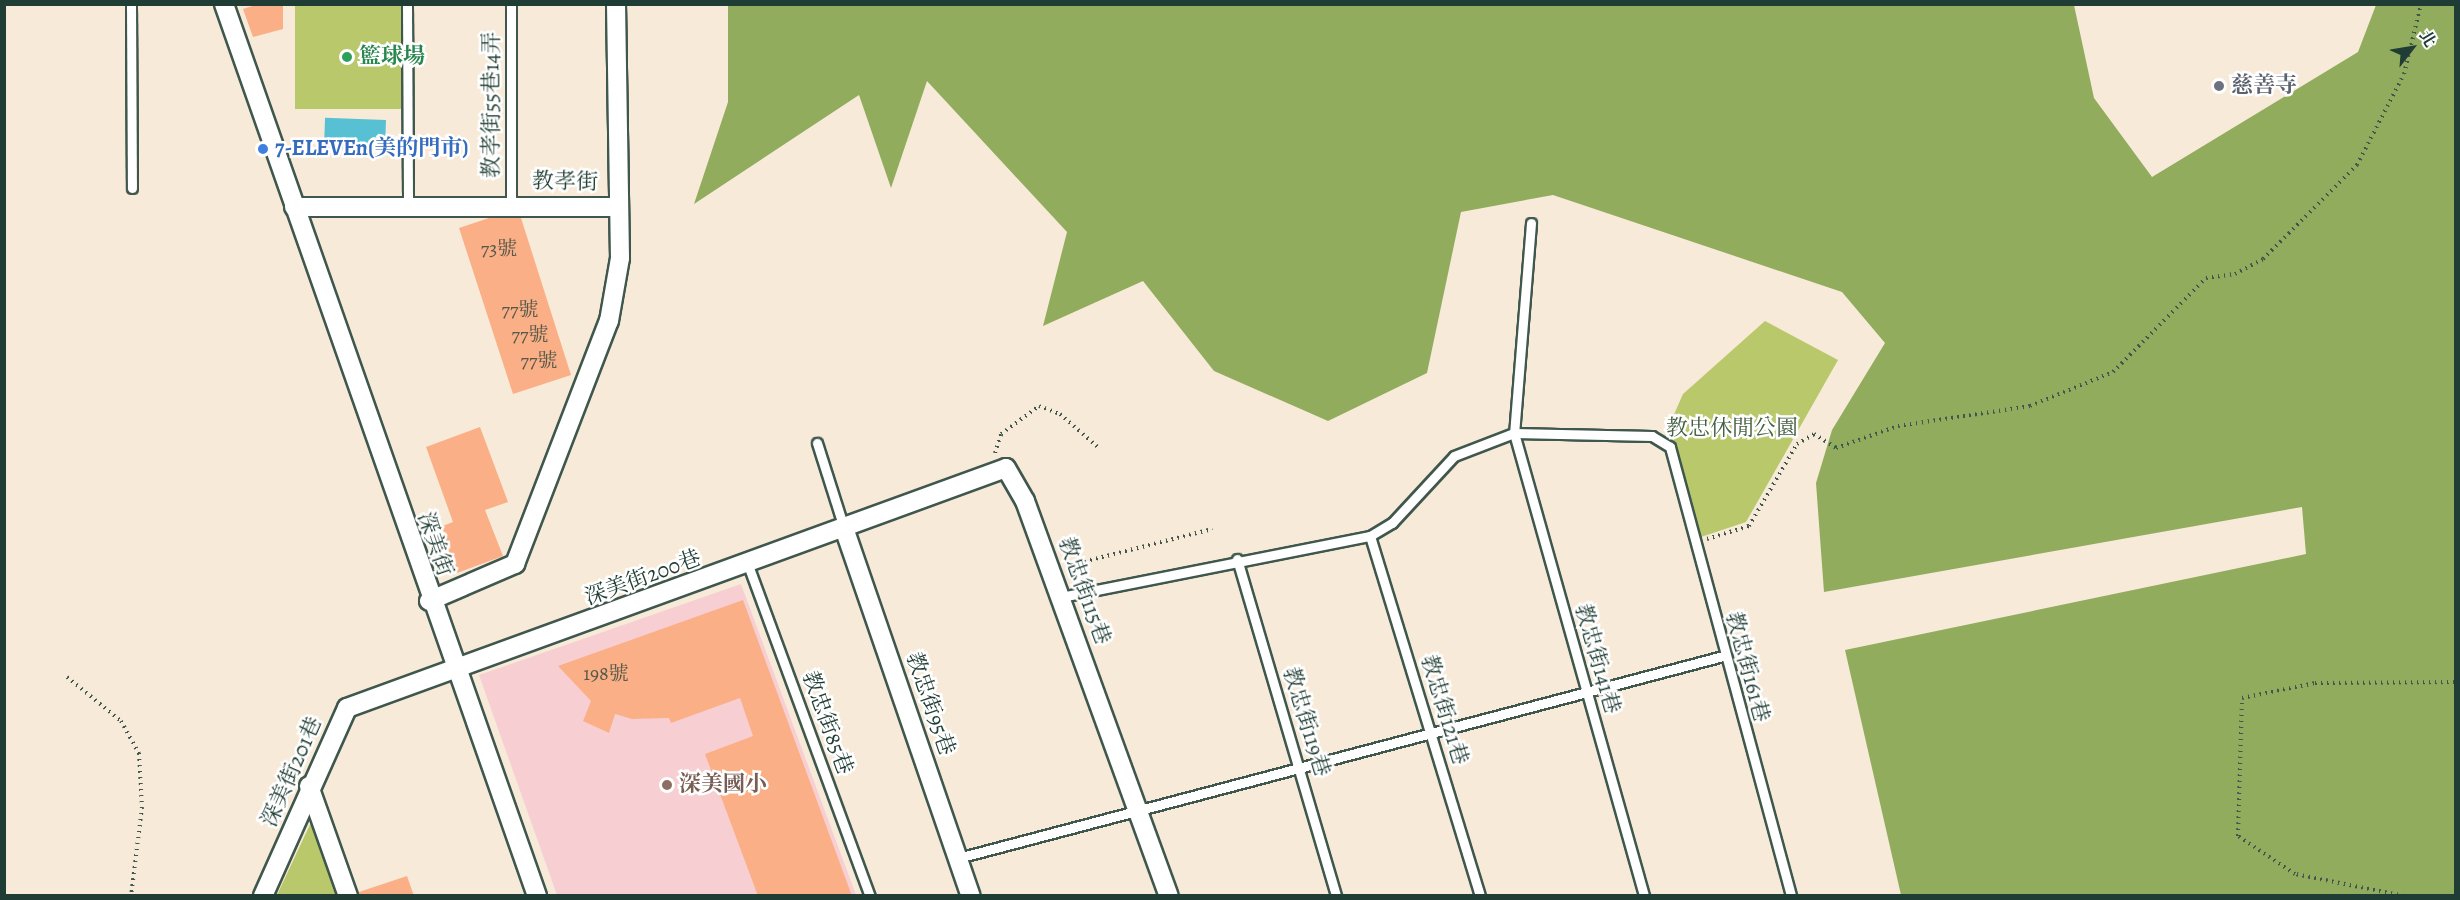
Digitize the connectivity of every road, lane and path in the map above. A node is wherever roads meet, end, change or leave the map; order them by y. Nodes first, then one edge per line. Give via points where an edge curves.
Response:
1 (131, 4) edge
2 (224, 4) edge
3 (408, 4) edge
4 (511, 4) edge
5 (616, 4) edge
6 (2421, 4) edge
7 (132, 188) dead end
8 (408, 206) junction
9 (511, 206) junction
10 (294, 207) junction
11 (617, 207) junction
12 (1531, 223) dead end
13 (1514, 433) junction
14 (817, 443) dead end
15 (1100, 448) dead end
16 (989, 471) junction
17 (844, 528) junction
18 (1212, 529) dead end
19 (1370, 536) junction
20 (1694, 543) junction
21 (1237, 559) junction
22 (748, 565) junction
23 (1051, 570) junction
24 (1061, 597) junction
25 (429, 601) junction
26 (1723, 656) junction
27 (457, 672) junction
28 (67, 677) dead end
29 (2456, 682) edge
30 (1586, 692) junction
31 (1431, 733) junction
32 (1299, 768) junction
33 (309, 786) junction
34 (1136, 811) junction
35 (958, 858) junction
36 (131, 896) edge
37 (263, 896) edge
38 (348, 896) edge
39 (537, 896) edge
40 (870, 896) edge
41 (971, 896) edge
42 (1169, 896) edge
43 (1336, 896) edge
44 (1480, 896) edge
45 (1644, 896) edge
46 (1791, 896) edge
47 (2404, 896) edge

1 - 7 lane
2 - 10 street
3 - 8 lane
4 - 9 lane, 教孝街55巷14弄
5 - 11 street
6 - 20 path via 2404,74 2357,165 2263,259 2235,274 2206,278 2113,372 2030,406 1898,426 1836,448 1814,434 1797,444 1749,526
8 - 9 street, 教孝街
8 - 10 street, 教孝街
9 - 11 street, 教孝街
10 - 25 street, 深美街
11 - 25 street, 教孝街 via 620,258 609,321 515,564
12 - 13 lane
13 - 19 lane via 1454,456 1392,523
13 - 20 lane, 教忠街161巷 via 1608,432 1652,436 1670,447
13 - 30 lane, 教忠街141巷
14 - 17 lane
15 - 16 path via 1060,414 1040,406 1001,434
16 - 17 street
16 - 23 street, 教忠街115巷 via 1005,468 1013,474
17 - 22 street, 深美街200巷
17 - 35 street, 教忠街95巷
18 - 23 path
19 - 21 lane
19 - 31 lane, 教忠街121巷
20 - 26 lane, 教忠街161巷
21 - 24 lane
21 - 32 lane, 教忠街119巷
22 - 27 street, 深美街200巷
22 - 40 lane, 教忠街85巷
23 - 24 street, 教忠街115巷
24 - 34 street, 教忠街115巷
25 - 27 street, 深美街
26 - 30 lane
26 - 46 lane, 教忠街161巷
27 - 33 street, 深美街201巷 via 346,708
27 - 39 street, 深美街
28 - 36 path via 120,720 139,753 142,807
29 - 47 path via 2315,683 2242,698 2238,836 2295,874
30 - 31 lane
30 - 45 lane, 教忠街141巷
31 - 32 lane
31 - 44 lane, 教忠街121巷
32 - 34 lane
32 - 43 lane, 教忠街119巷
33 - 37 street, 深美街201巷
33 - 38 street
34 - 35 lane
34 - 42 street, 教忠街115巷
35 - 41 street, 教忠街95巷

